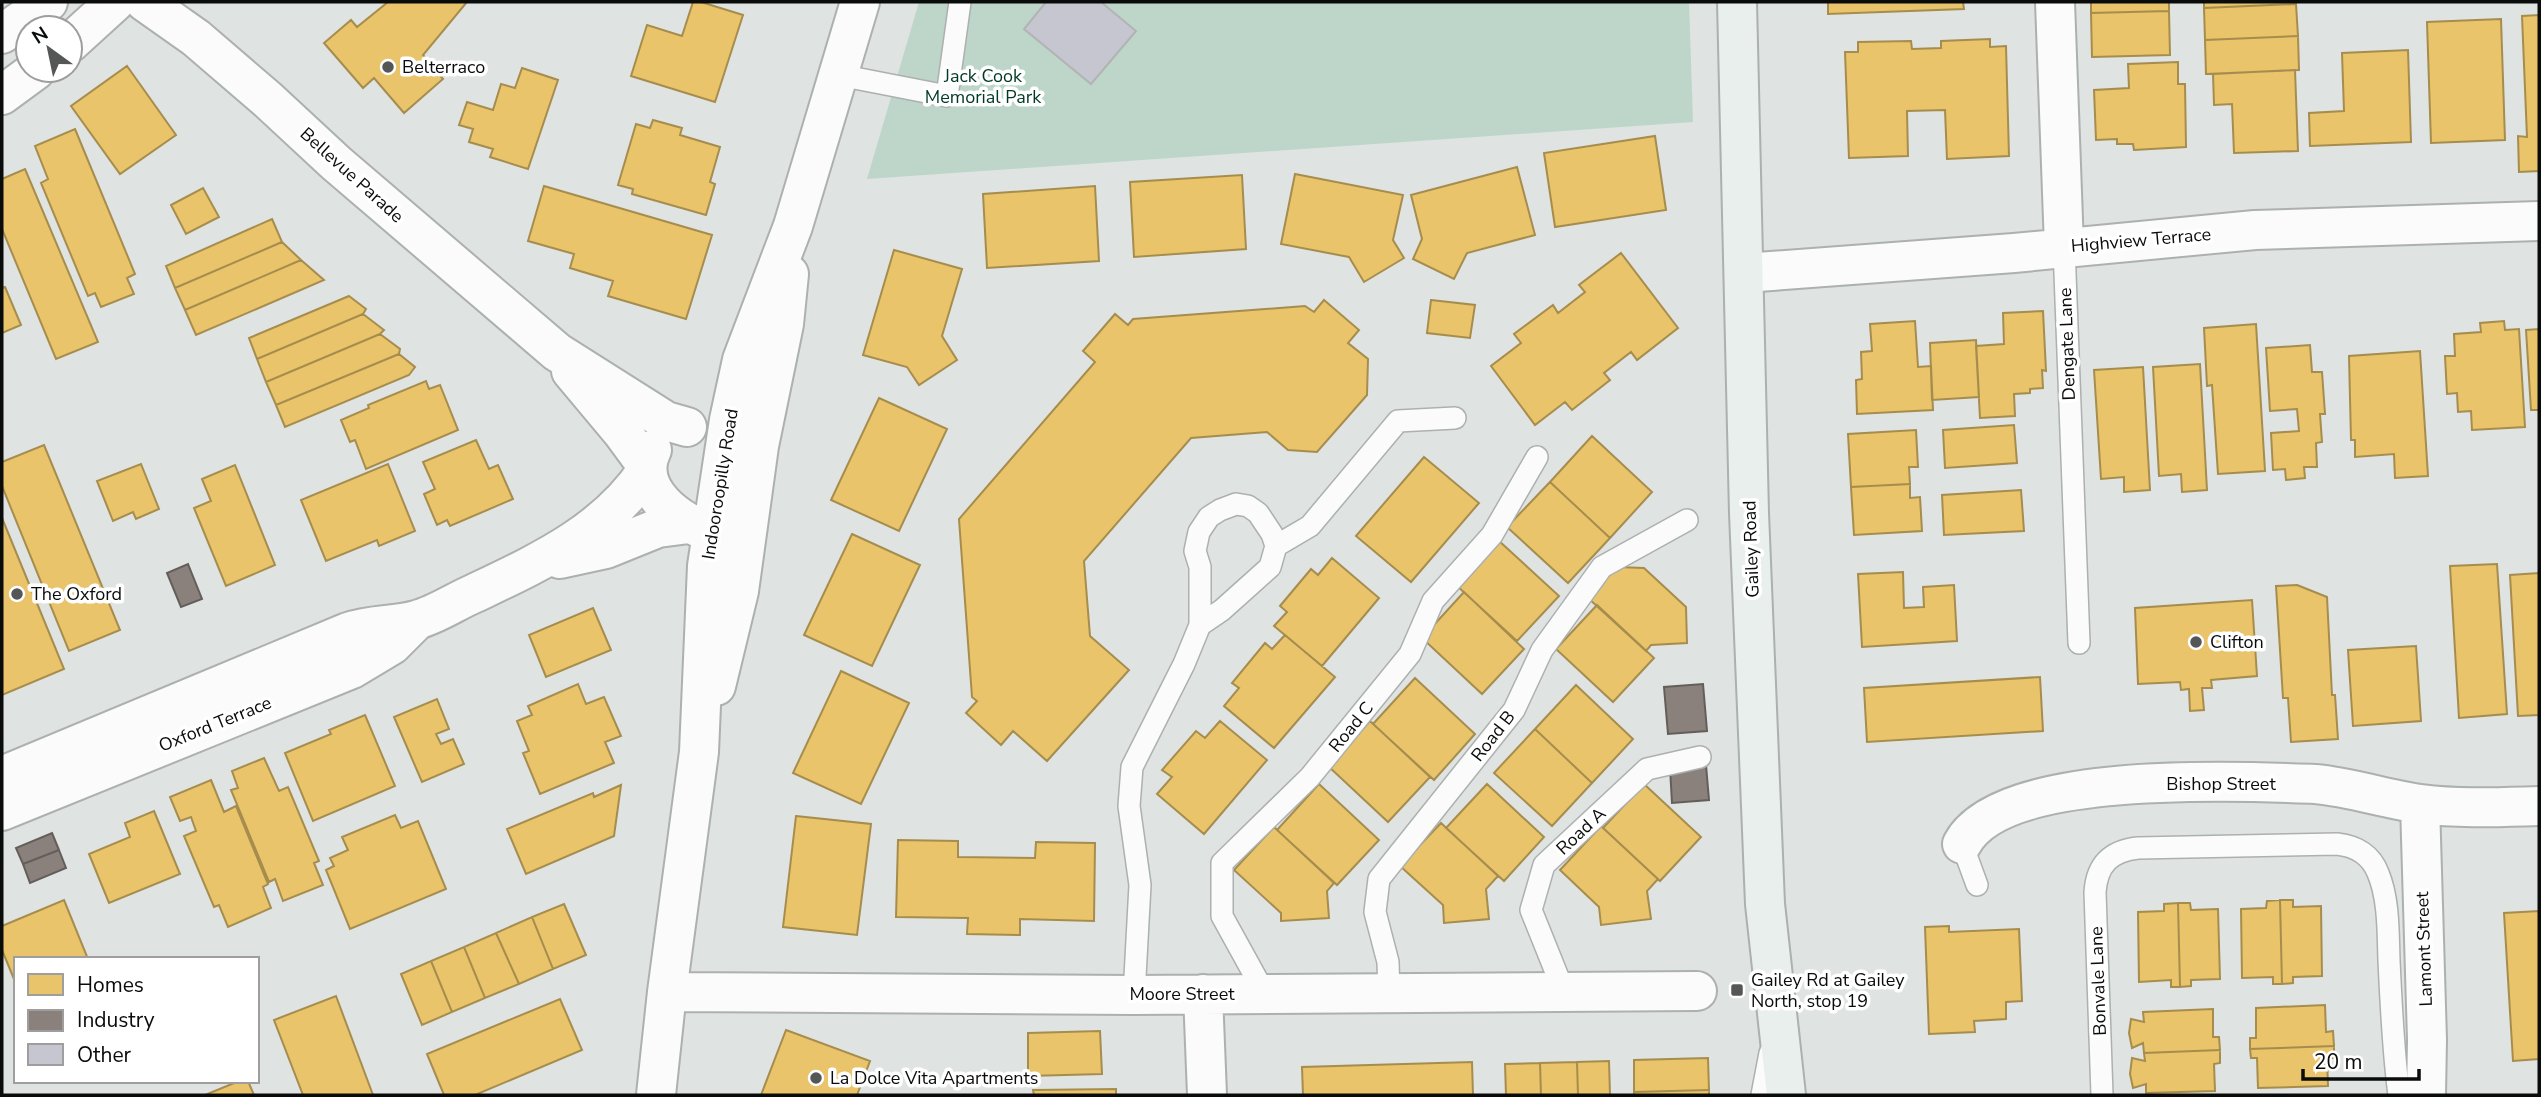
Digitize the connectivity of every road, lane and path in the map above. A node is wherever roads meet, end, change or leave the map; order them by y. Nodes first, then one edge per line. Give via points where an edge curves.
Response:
1 (48, 2) edge
2 (115, 2) edge
3 (145, 2) edge
4 (860, 2) edge
5 (960, 2) edge
6 (1737, 2) edge
7 (2055, 2) edge
8 (84, 30) edge
9 (2, 34) edge
10 (839, 75) junction
11 (17, 84) edge
12 (2, 95) edge
13 (2539, 221) edge
14 (793, 226) junction
15 (2064, 247) junction
16 (1744, 273) junction
17 (557, 352) junction
18 (1455, 418) dead end
19 (729, 420) junction
20 (687, 427) junction
21 (1537, 457) dead end
22 (647, 468) junction
23 (754, 479) junction
24 (1687, 520) dead end
25 (701, 529) junction
26 (1276, 546) junction
27 (538, 563) junction
28 (417, 620) junction
29 (1200, 625) junction
30 (2079, 643) dead end
31 (699, 752) junction
32 (1700, 757) dead end
33 (2, 776) edge
34 (2420, 804) junction
35 (2539, 806) edge
36 (2, 811) edge
37 (1962, 844) joint
38 (2348, 845) joint
39 (1977, 885) dead end
40 (1698, 991) dead end
41 (667, 992) junction
42 (1564, 992) junction
43 (1389, 993) junction
44 (1203, 994) junction
45 (1265, 994) junction
46 (1133, 995) junction
47 (1777, 1022) junction
48 (656, 1095) edge
49 (1207, 1095) edge
50 (1762, 1095) edge
51 (1786, 1095) edge
52 (2102, 1095) edge
53 (2399, 1095) edge
54 (2426, 1095) edge

1 - 9 street
2 - 8 street
3 - 17 street, Bellevue Parade via 196,38
4 - 10 street, Indooroopilly Road
5 - 10 lane via 947,96
6 - 16 main road, Gailey Road
7 - 15 street, Dengate Lane
10 - 14 street, Indooroopilly Road
11 - 12 street
13 - 15 street, Highview Terrace via 2255,230
14 - 19 street, Indooroopilly Road via 742,360
14 - 23 street, Indooroopilly Road via 783,324
15 - 16 street, Highview Terrace
15 - 30 lane, Dengate Lane
16 - 47 main road, Gailey Road via 1765,904
17 - 20 street, Bellevue Parade via 666,421
17 - 22 street, Bellevue Parade
18 - 26 lane via 1398,421 1310,526
19 - 20 street
19 - 23 street
19 - 25 street, Indooroopilly Road
20 - 22 street, Oxford Terrace via 654,446
21 - 45 lane, Road C via 1492,535 1433,601 1410,654 1310,777 1222,863 1223,916
22 - 25 street, Bellevue Parade via 658,496 677,515
22 - 27 street, Oxford Terrace via 634,489 605,518
23 - 25 street
23 - 31 street, Indooroopilly Road via 735,614
24 - 43 lane, Road B via 1602,568 1542,650 1514,710 1380,879 1374,912 1388,962
25 - 27 street, Oxford Terrace via 658,527 606,549
25 - 31 street, Indooroopilly Road via 704,613
26 - 29 lane via 1263,575
26 - 29 lane via 1268,525 1248,506 1237,504 1209,517 1199,531 1195,551 1200,567
27 - 28 street, Oxford Terrace
28 - 33 street, Oxford Terrace via 348,632
28 - 36 street, Oxford Terrace via 392,645 352,669
29 - 46 lane via 1132,767 1129,806 1140,885
31 - 41 street, Indooroopilly Road
32 - 42 lane, Road A via 1647,769 1544,865 1531,910
34 - 35 street, Bishop Street
34 - 37 street, Bishop Street via 2315,784 2108,786 2057,793 2016,806 1977,825
34 - 54 street, Lamont Street
37 - 39 lane, Bishop Street
38 - 52 lane, Bonvale Lane via 2138,848 2115,854 2100,868 2095,892
38 - 53 lane, Lamont Street via 2373,864 2383,888
40 - 42 street, Moore Street
41 - 46 street, Moore Street
41 - 48 street, Indooroopilly Road
42 - 43 street, Moore Street
43 - 45 street, Moore Street
44 - 45 street, Moore Street
44 - 46 street, Moore Street
44 - 49 street
47 - 50 lane
47 - 51 main road, Gailey Road

